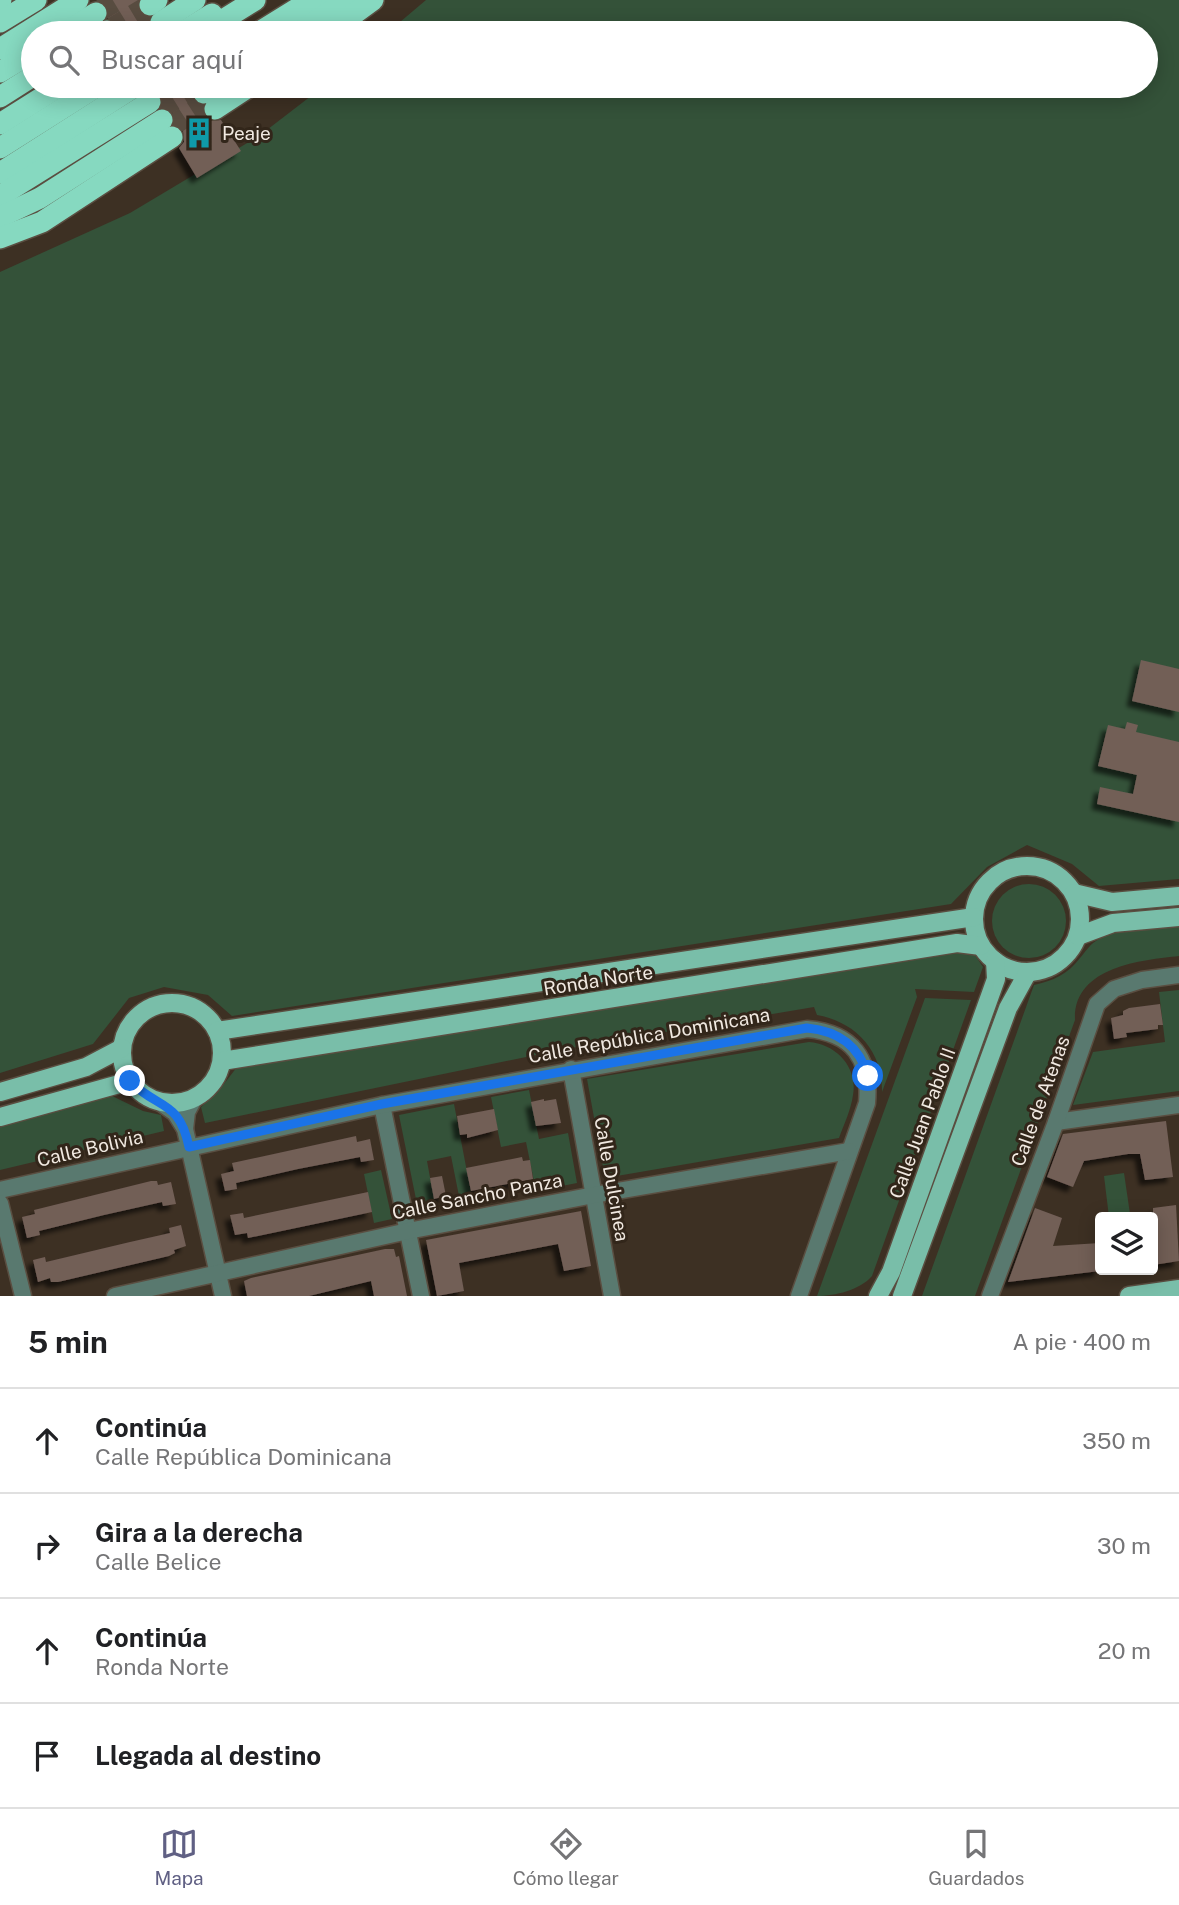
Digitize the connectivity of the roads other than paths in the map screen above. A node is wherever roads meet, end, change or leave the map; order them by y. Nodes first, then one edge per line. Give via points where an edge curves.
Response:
1 (18, 0) edge
2 (36, 0) edge
3 (57, 0) edge
4 (176, 0) edge
5 (195, 0) edge
6 (216, 0) edge
7 (233, 0) edge
8 (255, 0) edge
9 (271, 0) edge
10 (290, 0) edge
11 (311, 0) edge
12 (331, 0) edge
13 (348, 0) edge
14 (362, 0) edge
15 (373, 0) edge
16 (0, 11) edge
17 (162, 17) edge
18 (24, 21) edge
19 (221, 21) edge
20 (238, 21) edge
21 (258, 21) edge
22 (277, 21) edge
23 (298, 21) edge
24 (316, 21) edge
25 (331, 21) edge
26 (344, 21) edge
27 (0, 22) edge
28 (21, 23) edge
29 (0, 36) edge
30 (21, 43) edge
31 (21, 48) edge
32 (0, 49) edge
33 (21, 59) edge
34 (0, 61) edge
35 (0, 72) edge
36 (21, 72) edge
37 (21, 84) edge
38 (0, 85) edge
39 (21, 96) edge
40 (0, 97) edge
41 (41, 98) edge
42 (60, 98) edge
43 (79, 98) edge
44 (100, 98) edge
45 (0, 108) edge
46 (155, 111) edge
47 (0, 124) edge
48 (0, 135) edge
49 (0, 148) edge
50 (0, 161) edge
51 (0, 173) edge
52 (0, 186) edge
53 (0, 196) edge
54 (0, 207) edge
55 (0, 217) edge
56 (0, 229) edge
57 (0, 238) edge
58 (1074, 893) junction
59 (1179, 896) edge
60 (974, 917) junction
61 (1179, 917) edge
62 (1078, 936) junction
63 (981, 946) junction
64 (995, 961) junction
65 (1028, 972) junction
66 (1179, 975) edge
67 (218, 1031) junction
68 (121, 1048) junction
69 (222, 1061) junction
70 (571, 1069) junction
71 (130, 1081) junction
72 (0, 1092) edge
73 (195, 1097) junction
74 (159, 1101) junction
75 (382, 1104) junction
76 (1179, 1108) edge
77 (0, 1117) edge
78 (1056, 1122) junction
79 (185, 1129) junction
80 (189, 1147) junction
81 (849, 1151) junction
82 (0, 1190) edge
83 (594, 1195) junction
84 (0, 1203) edge
85 (408, 1231) junction
86 (218, 1272) junction
87 (1179, 1289) edge
88 (23, 1296) edge
89 (115, 1296) edge
90 (223, 1296) edge
91 (421, 1296) edge
92 (612, 1296) edge
93 (799, 1296) edge
94 (878, 1296) edge
95 (901, 1296) edge
96 (990, 1296) edge
97 (1129, 1296) edge

1 - 16 highway
2 - 27 highway
3 - 18 highway
4 - 17 highway
5 - 17 highway
6 - 17 highway
7 - 17 highway
8 - 19 highway
9 - 20 highway
10 - 21 highway
11 - 22 highway
12 - 23 highway
13 - 24 highway
14 - 25 highway
15 - 26 highway
28 - 29 highway
30 - 32 highway
31 - 34 highway
33 - 35 highway
36 - 38 highway
37 - 40 highway
39 - 45 highway
41 - 47 highway
42 - 48 highway
43 - 49 highway
44 - 50 highway
46 - 51 highway
46 - 52 highway
46 - 53 highway
46 - 54 highway
46 - 55 highway via 40,198
46 - 56 highway via 35,215
46 - 57 highway via 42,222
58 - 59 main road via 1112,902
58 - 60 main road via 1054,873 1037,866 1018,866 987,884 977,899
58 - 62 main road via 1080,907
60 - 63 main road
60 - 67 main road, Ronda Norte
61 - 62 main road via 1113,923
62 - 65 main road via 1059,962
63 - 64 main road
63 - 69 main road, Ronda Norte via 957,943
64 - 65 main road via 1010,970
64 - 94 main road, Calle Juan Pablo II via 996,979 891,1272
65 - 95 main road via 1008,1008
66 - 78 street, Calle de Atenas via 1142,979 1114,989 1097,1004
67 - 68 main road via 195,1008 163,1003 135,1019
67 - 69 main road
68 - 71 main road
68 - 72 main road via 86,1067
69 - 73 main road via 210,1086
70 - 75 street, Calle República Dominicana
70 - 81 street, Calle República Dominicana via 807,1028 832,1032 855,1049 868,1076 867,1103
70 - 83 street, Calle Dulcinea
71 - 74 main road via 141,1093
71 - 77 main road
73 - 74 main road
73 - 79 street
74 - 79 street via 174,1112
75 - 80 street, Calle República Dominicana
75 - 85 street
76 - 78 street
78 - 96 street, Calle de Atenas
79 - 80 street
80 - 82 street, Calle Bolivia
80 - 86 street
81 - 83 street, Calle Sancho Panza
81 - 93 street, Calle República Dominicana
83 - 85 street, Calle Sancho Panza
83 - 92 street, Calle Dulcinea
84 - 88 street
85 - 86 street, Calle Sancho Panza
85 - 91 street
86 - 89 street, Calle Sancho Panza
86 - 90 street
87 - 97 main road

